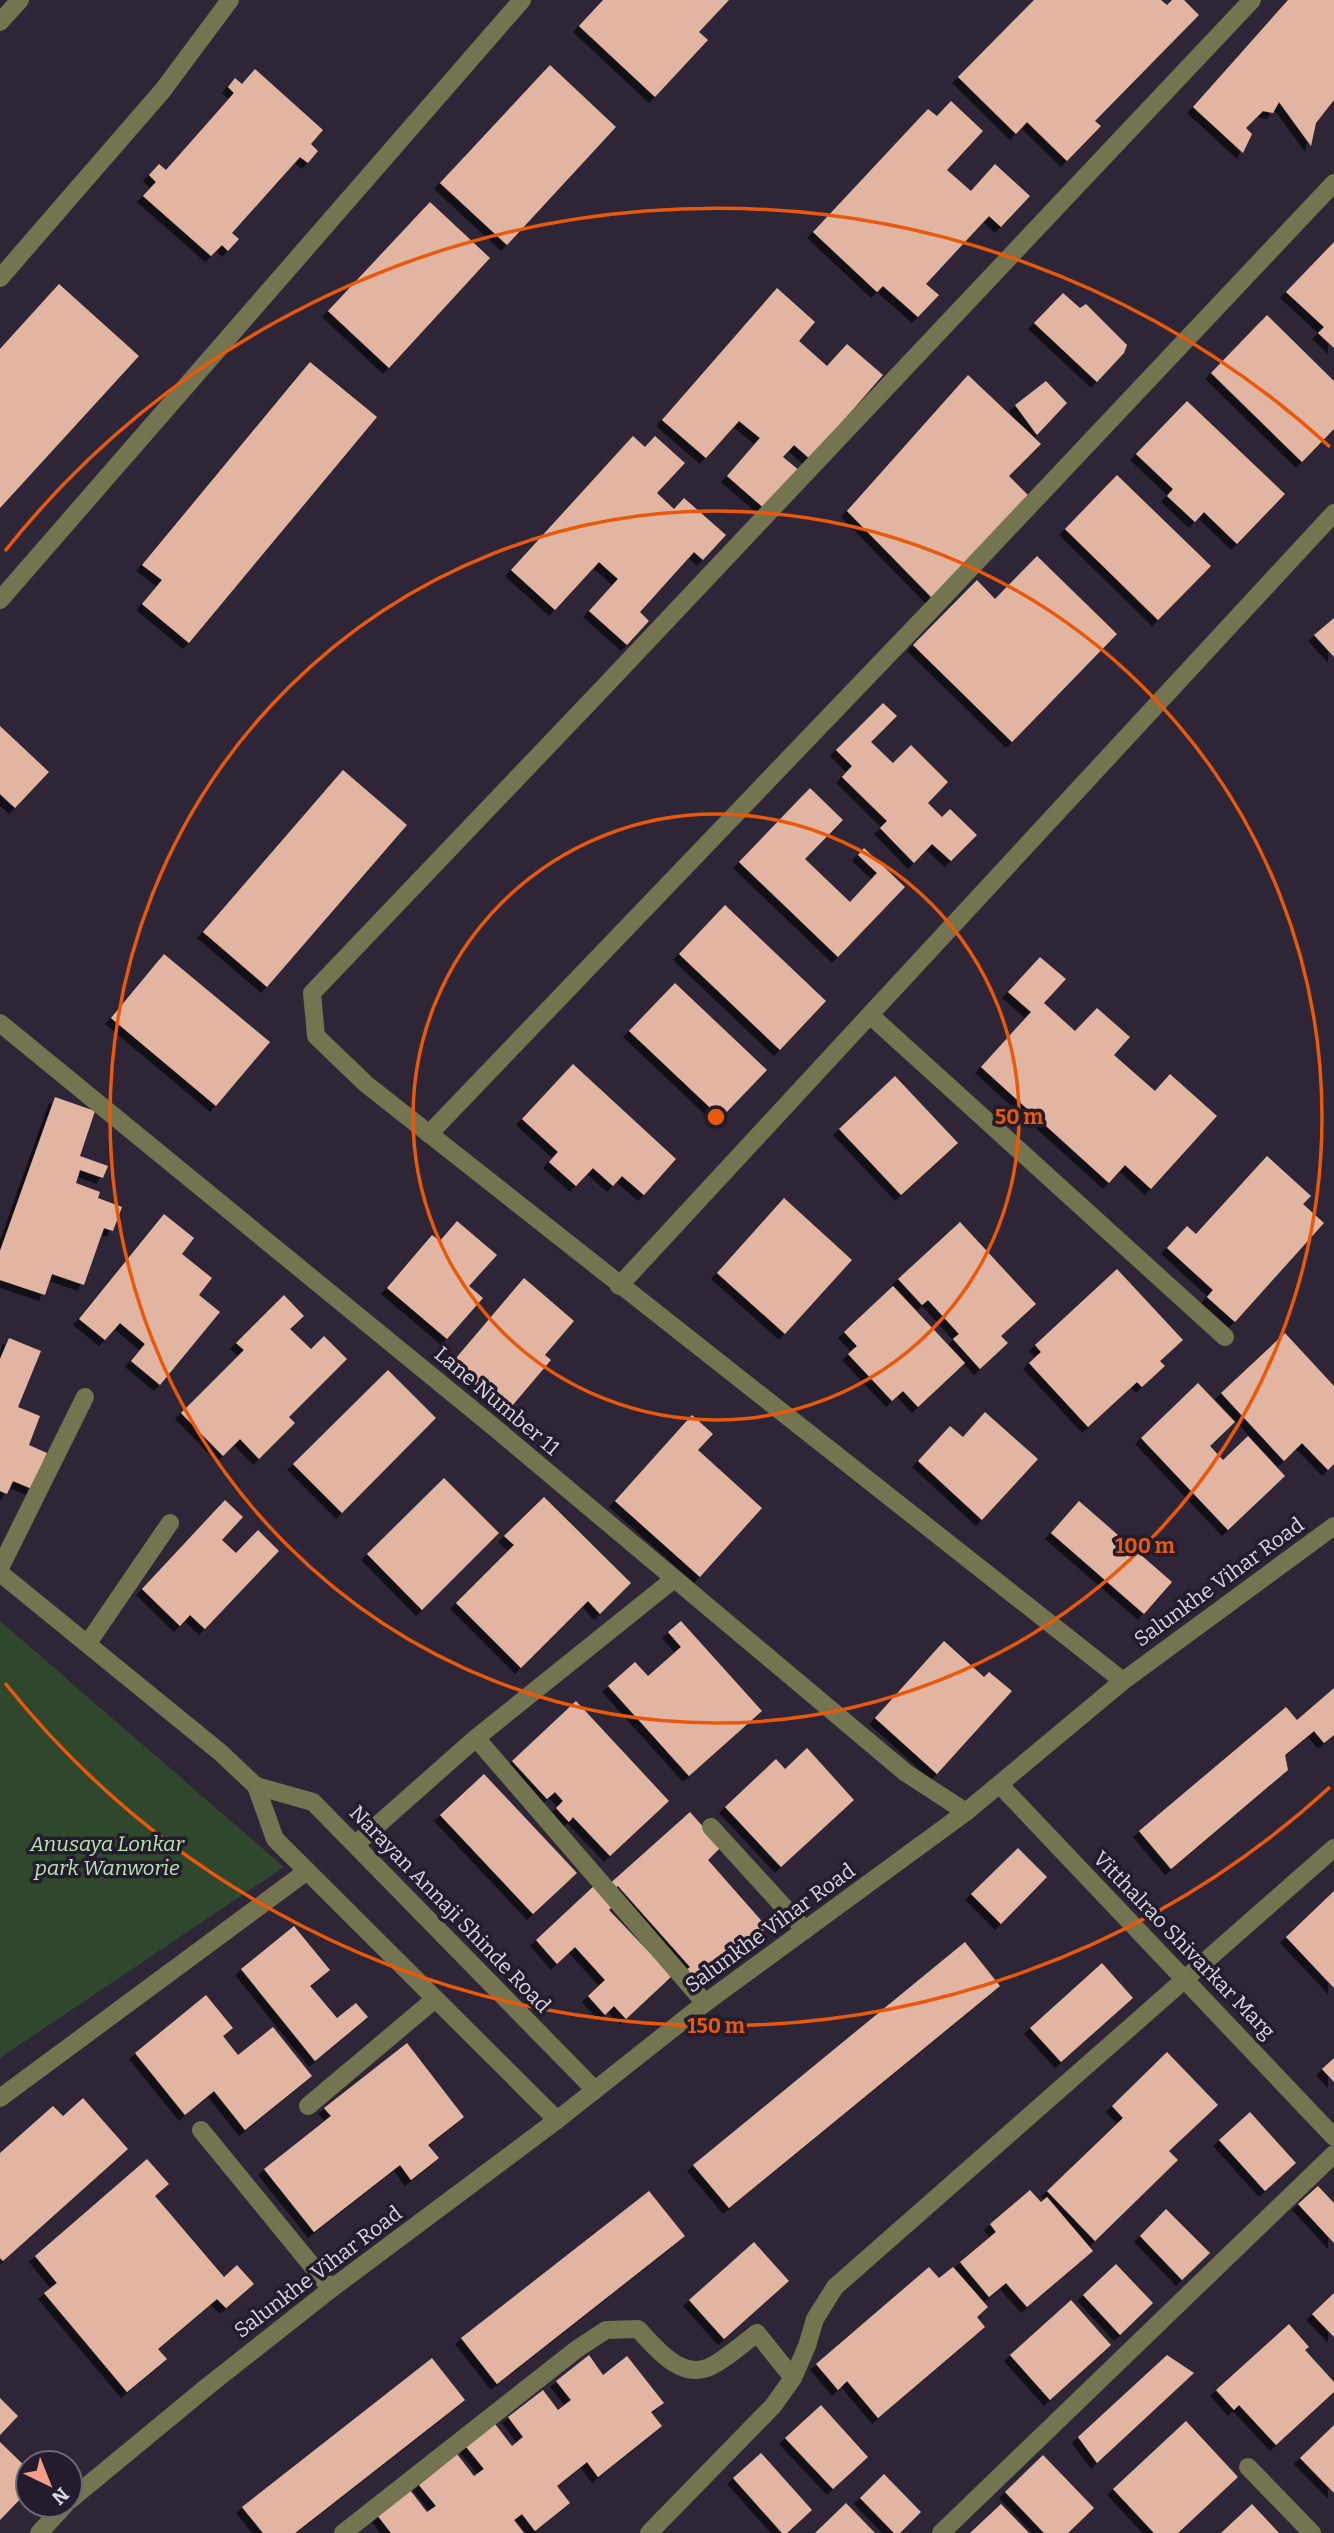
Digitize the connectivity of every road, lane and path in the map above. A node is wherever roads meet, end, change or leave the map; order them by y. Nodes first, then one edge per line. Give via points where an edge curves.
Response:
1 (20, 0) edge
2 (230, 0) edge
3 (522, 0) edge
4 (1252, 0) edge
5 (0, 22) edge
6 (1334, 183) edge
7 (0, 278) edge
8 (1334, 513) edge
9 (0, 600) edge
10 (870, 1015) junction
11 (1, 1028) edge
12 (429, 1134) junction
13 (619, 1286) junction
14 (1225, 1338) dead end
15 (85, 1398) dead end
16 (170, 1523) dead end
17 (1334, 1526) edge
18 (0, 1571) edge
19 (674, 1579) junction
20 (88, 1643) junction
21 (1123, 1681) junction
22 (476, 1738) junction
23 (1000, 1785) junction
24 (256, 1786) junction
25 (966, 1812) junction
26 (711, 1827) dead end
27 (356, 1844) junction
28 (1334, 1848) edge
29 (307, 1871) junction
30 (805, 1930) junction
31 (1185, 1980) junction
32 (435, 1999) junction
33 (705, 2003) junction
34 (595, 2090) junction
35 (0, 2098) edge
36 (308, 2106) dead end
37 (556, 2120) junction
38 (201, 2130) dead end
39 (1334, 2135) edge
40 (1334, 2154) edge
41 (331, 2289) junction
42 (793, 2378) junction
43 (1248, 2467) dead end
44 (84, 2488) edge
45 (52, 2519) edge
46 (39, 2533) edge
47 (343, 2533) edge
48 (649, 2533) edge
49 (941, 2533) edge
50 (1312, 2533) edge

1 - 5 street
2 - 7 street via 163,90
3 - 9 street
4 - 12 street via 312,993 316,1036 366,1084
6 - 12 street
8 - 10 street
10 - 13 street
10 - 14 street
11 - 19 street, Lane Number 11
12 - 13 street
13 - 21 street
15 - 18 street
16 - 20 street
17 - 21 street, Salunkhe Vihar Road
18 - 20 street, Narayan Annaji Shinde Road
19 - 22 street
19 - 25 street, Lane Number 11 via 906,1773
20 - 24 street, Narayan Annaji Shinde Road
21 - 23 street, Salunkhe Vihar Road
22 - 27 street
22 - 33 street
23 - 25 street, Salunkhe Vihar Road
23 - 31 street, Vitthalrao Shivarkar Marg
24 - 27 street, Narayan Annaji Shinde Road via 313,1802
24 - 29 street, Narayan Annaji Shinde Road via 275,1839
25 - 30 street, Salunkhe Vihar Road
26 - 30 street
27 - 34 street, Narayan Annaji Shinde Road
28 - 31 street
29 - 32 street, Narayan Annaji Shinde Road
29 - 35 street
30 - 33 street, Salunkhe Vihar Road
31 - 39 street, Vitthalrao Shivarkar Marg
31 - 42 street via 835,2287 815,2319
32 - 36 street
32 - 37 street, Narayan Annaji Shinde Road
33 - 34 street, Salunkhe Vihar Road
34 - 37 street, Salunkhe Vihar Road
37 - 41 street, Salunkhe Vihar Road
38 - 41 street
40 - 49 street
41 - 44 street, Salunkhe Vihar Road
42 - 47 street via 757,2333 707,2368 692,2370 667,2360 638,2329 606,2330
42 - 48 street via 773,2406
43 - 50 street
45 - 46 street

